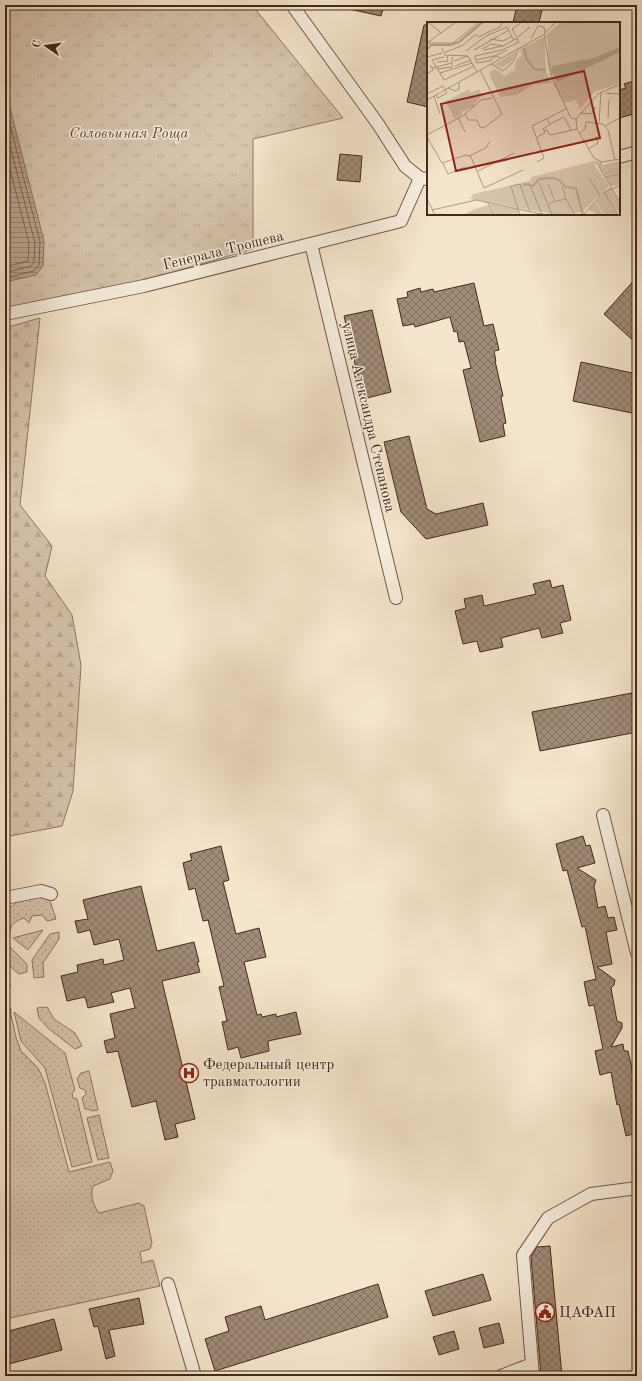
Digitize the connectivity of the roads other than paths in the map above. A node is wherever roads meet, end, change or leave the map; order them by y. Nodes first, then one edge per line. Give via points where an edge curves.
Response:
1 (292, 5) edge
2 (637, 152) edge
3 (620, 157) edge
4 (424, 179) edge
5 (311, 244) junction
6 (5, 314) edge
7 (396, 598) dead end
8 (603, 815) dead end
9 (51, 894) dead end
10 (5, 898) edge
11 (637, 953) edge
12 (637, 1188) edge
13 (168, 1284) dead end
14 (532, 1370) edge
15 (195, 1376) edge
16 (501, 1376) edge

1 - 4 street via 378,124 405,166
2 - 3 street
4 - 5 street, Генерала Трошева via 401,221
5 - 6 street, Генерала Трошева via 144,286
5 - 7 street, улица Александра Степанова
8 - 11 street
9 - 10 street via 41,891
12 - 14 street via 592,1194 548,1218 523,1255
13 - 15 street
14 - 16 street

